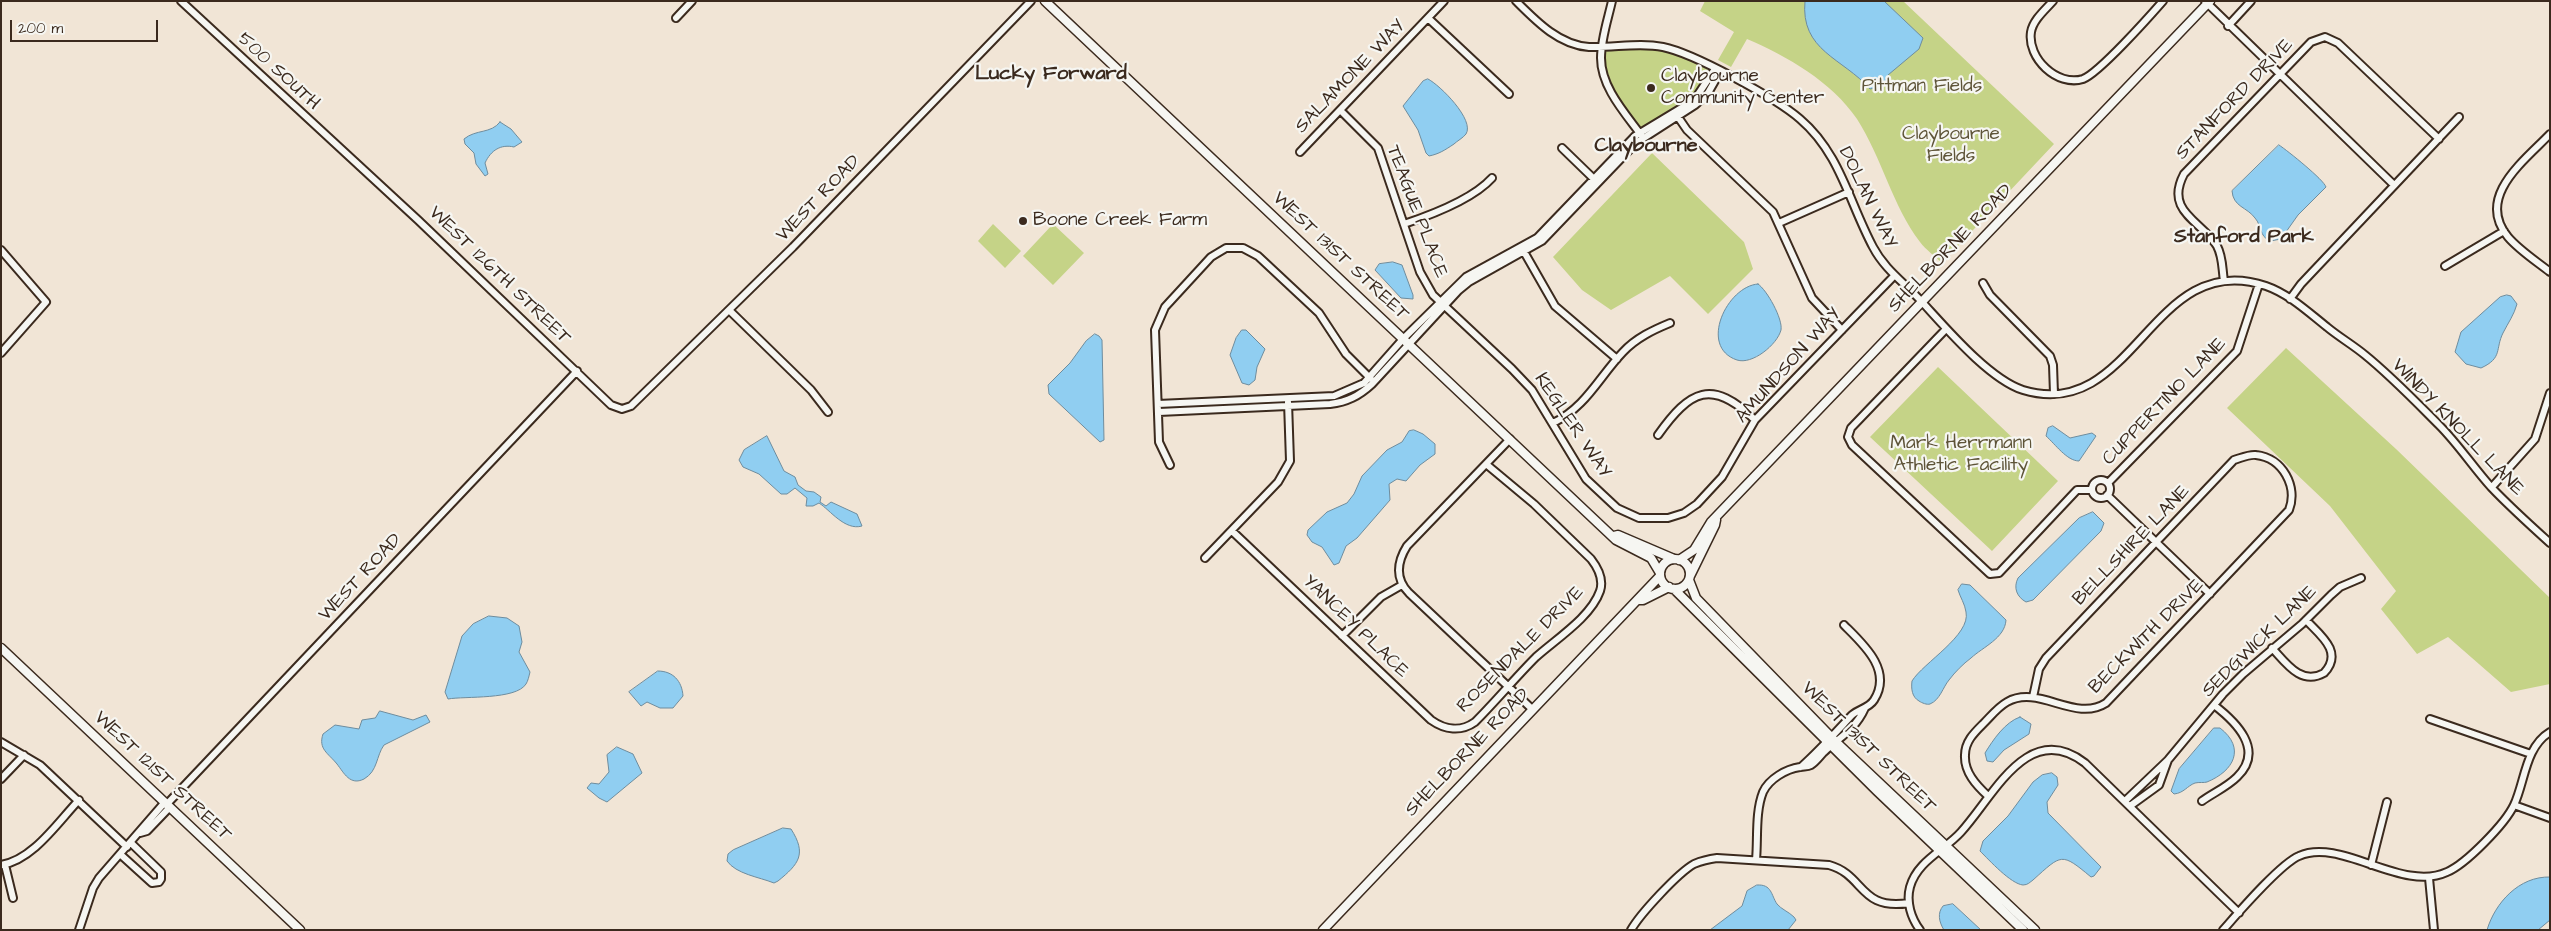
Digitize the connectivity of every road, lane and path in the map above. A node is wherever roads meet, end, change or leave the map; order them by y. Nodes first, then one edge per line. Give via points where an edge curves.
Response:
1 (181, 1) edge
2 (692, 1) edge
3 (1031, 1) edge
4 (1046, 1) edge
5 (1444, 1) edge
6 (1516, 1) edge
7 (1612, 1) edge
8 (2053, 1) edge
9 (2164, 1) edge
10 (2251, 1) edge
11 (2208, 2) edge
12 (676, 18) dead end
13 (1428, 18) junction
14 (2228, 26) junction
15 (1602, 46) junction
16 (1718, 71) junction
17 (2279, 75) junction
18 (1509, 94) dead end
19 (1340, 110) junction
20 (1676, 115) junction
21 (2460, 118) dead end
22 (2550, 134) edge
23 (1640, 135) junction
24 (2439, 139) junction
25 (1562, 148) dead end
26 (1300, 152) dead end
27 (355, 163) joint
28 (1492, 178) dead end
29 (1596, 180) junction
30 (2394, 185) junction
31 (1849, 192) junction
32 (1779, 223) junction
33 (1404, 224) junction
34 (2504, 231) junction
35 (1, 250) edge
36 (1524, 250) junction
37 (2445, 266) dead end
38 (2550, 272) edge
39 (1894, 276) junction
40 (2224, 281) junction
41 (1983, 284) dead end
42 (2259, 284) junction
43 (2290, 299) junction
44 (1922, 302) junction
45 (1442, 304) junction
46 (730, 310) junction
47 (1670, 323) dead end
48 (1946, 329) junction
49 (1842, 330) junction
50 (1406, 341) junction
51 (1, 353) edge
52 (1617, 359) junction
53 (577, 372) junction
54 (1371, 379) junction
55 (2550, 393) edge
56 (2054, 394) junction
57 (1289, 398) junction
58 (1158, 404) junction
59 (1288, 406) junction
60 (622, 409) joint
61 (828, 412) dead end
62 (1159, 412) junction
63 (1755, 420) junction
64 (1553, 423) junction
65 (1658, 435) dead end
66 (1510, 439) junction
67 (1486, 464) junction
68 (1170, 465) dead end
69 (2280, 468) joint
70 (2108, 483) junction
71 (2492, 487) junction
72 (2092, 490) junction
73 (2107, 495) junction
74 (1668, 518) joint
75 (1716, 520) junction
76 (1232, 531) junction
77 (1614, 536) junction
78 (2156, 542) junction
79 (2550, 543) edge
80 (1205, 558) dead end
81 (1677, 560) junction
82 (1660, 575) junction
83 (1689, 578) junction
84 (2361, 578) dead end
85 (1402, 585) junction
86 (1671, 588) junction
87 (2210, 594) junction
88 (1638, 600) junction
89 (2306, 620) junction
90 (1844, 625) dead end
91 (1342, 636) junction
92 (1, 648) edge
93 (2272, 648) junction
94 (1508, 686) junction
95 (2033, 697) junction
96 (2214, 705) junction
97 (1532, 709) junction
98 (2430, 718) dead end
99 (1464, 728) joint
100 (2550, 732) edge
101 (1, 742) edge
102 (1831, 742) junction
103 (2531, 754) junction
104 (24, 755) junction
105 (2168, 760) junction
106 (1, 779) edge
107 (1988, 796) junction
108 (79, 800) junction
109 (2202, 801) dead end
110 (2387, 802) dead end
111 (167, 804) junction
112 (2127, 804) junction
113 (2514, 805) junction
114 (2550, 818) edge
115 (129, 845) junction
116 (1943, 848) junction
117 (120, 854) junction
118 (1756, 860) junction
119 (3, 865) edge
120 (2371, 865) junction
121 (2429, 878) junction
122 (13, 898) dead end
123 (1909, 903) junction
124 (2239, 913) junction
125 (80, 930) edge
126 (300, 930) edge
127 (1323, 930) edge
128 (1631, 930) edge
129 (1920, 930) edge
130 (2024, 930) edge
131 (2036, 930) edge
132 (2223, 930) edge
133 (2434, 930) edge

1 - 27 street, 500 SOUTH
2 - 12 street
3 - 46 street, WEST ROAD
4 - 50 street, WEST 131ST STREET
5 - 13 street, SALAMONE WAY
6 - 15 street, DOLAN WAY via 1542,26 1564,40 1587,47
7 - 15 street
8 - 9 street via 2031,32 2034,54 2051,72 2066,80 2089,76
10 - 14 street
11 - 14 street
11 - 44 street, SHELBORNE ROAD
13 - 18 street
13 - 19 street, SALAMONE WAY
14 - 17 street
15 - 16 street, DOLAN WAY via 1652,44 1666,47
15 - 23 street via 1602,66 1609,88
16 - 20 street via 1708,93
16 - 31 street, DOLAN WAY via 1781,105 1809,127 1836,163
17 - 24 street, STANFORD DRIVE via 2311,42 2325,38 2338,43
17 - 30 street
17 - 40 street, STANFORD DRIVE via 2184,174 2179,201 2187,218 2220,251
19 - 26 street, SALAMONE WAY
19 - 33 street, TEAGUE PLACE via 1378,148
20 - 23 street
20 - 32 street via 1687,130 1768,206
21 - 24 street
22 - 34 street via 2501,188 2497,210
23 - 29 street
24 - 30 street
25 - 29 street
27 - 53 street, WEST 126TH STREET
28 - 33 street via 1476,191
29 - 36 street via 1548,235
30 - 43 street
31 - 32 street
31 - 39 street, DOLAN WAY via 1875,251
32 - 49 street via 1812,298
33 - 45 street, TEAGUE PLACE via 1422,278
34 - 37 street
34 - 38 street
35 - 51 street via 46,302
36 - 45 street via 1466,277
36 - 52 street via 1555,306
39 - 44 street, DOLAN WAY
39 - 49 street, AMUNDSON WAY
40 - 42 street, WINDY KNOLL LANE
40 - 56 street, WINDY KNOLL LANE via 2196,289 2179,300 2104,375 2080,388
41 - 56 street via 2050,356
42 - 43 street, WINDY KNOLL LANE
42 - 70 street, CUPPERTINO LANE via 2237,351
43 - 71 street, WINDY KNOLL LANE via 2366,355 2441,428
44 - 48 street, WINDY KNOLL LANE
44 - 75 street, SHELBORNE ROAD
45 - 50 street
45 - 64 street, KEGLER WAY via 1524,381
46 - 60 street, WEST ROAD via 631,406
46 - 61 street via 811,390
47 - 52 street via 1640,338
48 - 56 street, WINDY KNOLL LANE via 1996,375 2023,390
48 - 72 street via 1851,428 1848,437 1852,445 1986,572 1995,574 2077,490
49 - 63 street, AMUNDSON WAY
50 - 54 street
50 - 66 street, WEST 131ST STREET
52 - 64 street via 1578,408
53 - 60 street, WEST 126TH STREET via 611,405
53 - 111 street, WEST ROAD
54 - 57 street via 1342,394
54 - 58 street via 1346,354 1319,314 1258,256 1235,247 1211,257 1160,313 1155,330
54 - 59 street via 1359,395 1341,402
55 - 71 street via 2535,439
57 - 58 street
57 - 59 street
58 - 62 street
59 - 62 street
59 - 76 street via 1290,461 1287,468
62 - 68 street via 1159,442
63 - 65 street via 1734,401 1720,396 1696,396 1679,407
63 - 74 street, AMUNDSON WAY via 1717,484 1690,509
64 - 74 street, KEGLER WAY via 1586,479 1609,502 1639,518
66 - 67 street
66 - 77 street, WEST 131ST STREET
67 - 85 street via 1407,546 1399,562
67 - 94 street, ROSENDALE DRIVE via 1591,558 1601,578 1595,601
69 - 78 street, BELLSHIRE LANE via 2272,460 2255,455 2234,460
69 - 87 street, BECKWITH DRIVE via 2293,493 2289,510
70 - 72 street via 2097,481
70 - 73 street via 2110,491
71 - 79 street, WINDY KNOLL LANE
72 - 73 street via 2099,498
73 - 78 street
75 - 81 street, SHELBORNE ROAD via 1706,529 1692,552
75 - 83 street, SHELBORNE ROAD
76 - 80 street
76 - 91 street, YANCEY PLACE
77 - 81 street, WEST 131ST STREET
77 - 82 street, WEST 131ST STREET via 1625,546 1650,558
78 - 87 street
78 - 95 street, BELLSHIRE LANE via 2046,658 2039,669
81 - 82 street via 1666,563
81 - 83 street via 1688,568
82 - 86 street
82 - 88 street, SHELBORNE ROAD
83 - 86 street via 1682,587
83 - 102 street, WEST 131ST STREET via 1696,598
84 - 89 street, SEDGWICK LANE via 2340,587
85 - 91 street via 1381,597
85 - 94 street
86 - 88 street, SHELBORNE ROAD
86 - 102 street, WEST 131ST STREET
87 - 95 street, BECKWITH DRIVE via 2098,708 2084,710
88 - 97 street, SHELBORNE ROAD
89 - 93 street, SEDGWICK LANE
89 - 93 street via 2327,641 2331,650 2332,659 2324,672 2308,677 2298,674
90 - 102 street via 1871,653 1879,671 1877,692 1860,720
91 - 99 street, YANCEY PLACE via 1431,720 1449,728
92 - 111 street, WEST 121ST STREET
93 - 96 street, SEDGWICK LANE
94 - 97 street
94 - 99 street, ROSENDALE DRIVE via 1475,722
95 - 107 street, BECKWITH DRIVE via 2013,699 1998,708 1967,743 1965,765 1971,778
96 - 105 street, SEDGWICK LANE
96 - 109 street via 2242,732 2248,745 2248,760 2235,779
97 - 127 street, SHELBORNE ROAD
98 - 103 street
100 - 103 street via 2542,737
101 - 104 street
102 - 116 street, WEST 131ST STREET
102 - 118 street via 1801,766 1770,781 1760,802
103 - 113 street
104 - 106 street
104 - 108 street
105 - 112 street, SEDGWICK LANE
105 - 112 street, SEDGWICK LANE via 2159,785
107 - 112 street via 2027,756 2044,749 2059,749 2085,763
107 - 116 street via 1963,830
108 - 115 street
108 - 119 street via 35,846 18,860
110 - 120 street
111 - 115 street, WEST ROAD via 142,826
111 - 126 street, WEST 121ST STREET
112 - 124 street
113 - 114 street
113 - 121 street via 2461,863 2447,873
115 - 117 street, WEST ROAD
115 - 117 street via 160,872 162,879 152,883
116 - 123 street via 1916,874 1910,888
116 - 130 street, WEST 131ST STREET
116 - 131 street, WEST 131ST STREET
117 - 125 street, WEST ROAD via 93,888
118 - 123 street via 1829,865 1841,870 1878,902 1892,905
118 - 128 street via 1717,858 1694,865 1678,877
119 - 122 street
120 - 121 street
120 - 124 street via 2329,854 2307,853 2287,864
121 - 133 street
123 - 129 street
124 - 132 street

